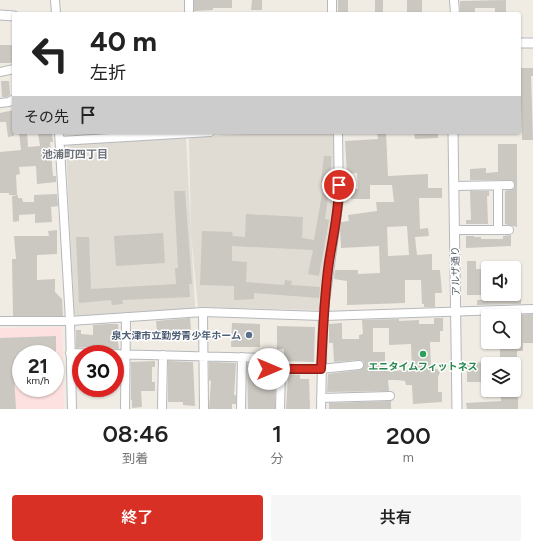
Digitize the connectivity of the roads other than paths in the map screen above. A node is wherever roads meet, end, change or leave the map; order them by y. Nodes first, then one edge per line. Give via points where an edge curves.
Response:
1 (55, 0) edge
2 (189, 0) edge
3 (332, 0) edge
4 (454, 0) edge
5 (56, 12) edge
6 (189, 12) edge
7 (332, 12) edge
8 (455, 12) edge
9 (0, 16) edge
10 (12, 16) edge
11 (521, 43) edge
12 (533, 43) edge
13 (12, 69) edge
14 (0, 72) edge
15 (12, 100) edge
16 (0, 103) edge
17 (127, 134) edge
18 (338, 134) edge
19 (453, 134) edge
20 (59, 136) edge
21 (510, 185) dead end
22 (454, 186) junction
23 (498, 186) junction
24 (454, 230) junction
25 (498, 230) junction
26 (509, 230) dead end
27 (533, 309) edge
28 (456, 311) junction
29 (203, 312) junction
30 (323, 316) junction
31 (126, 317) junction
32 (70, 320) junction
33 (0, 321) edge
34 (70, 353) junction
35 (125, 354) junction
36 (163, 355) junction
37 (203, 356) junction
38 (242, 357) junction
39 (359, 365) dead end
40 (280, 369) junction
41 (321, 369) junction
42 (390, 396) dead end
43 (321, 398) junction
44 (72, 409) edge
45 (124, 409) edge
46 (162, 409) edge
47 (204, 409) edge
48 (241, 409) edge
49 (280, 409) edge
50 (321, 409) edge
51 (458, 409) edge

1 - 5 street
2 - 6 street
3 - 7 street
4 - 8 street
9 - 10 street
11 - 12 street
13 - 14 street
15 - 16 street
17 - 20 street
18 - 30 street via 339,199
19 - 22 street, アルザ通り
20 - 32 street
21 - 23 street
22 - 23 street
22 - 24 street, アルザ通り
23 - 25 street
24 - 25 street
24 - 28 street, アルザ通り
25 - 26 street
27 - 28 street
28 - 30 street
28 - 51 street, アルザ通り
29 - 30 street
29 - 31 street
29 - 37 street
30 - 41 street
31 - 32 street
31 - 35 street
32 - 33 street
32 - 34 street
34 - 35 street
34 - 44 street
35 - 36 street
35 - 45 street
36 - 37 street
36 - 46 street
37 - 38 street
37 - 47 street
38 - 40 street via 268,358 269,369
38 - 48 street
39 - 41 street
40 - 41 street
40 - 49 street
41 - 43 street
42 - 43 street
43 - 50 street

